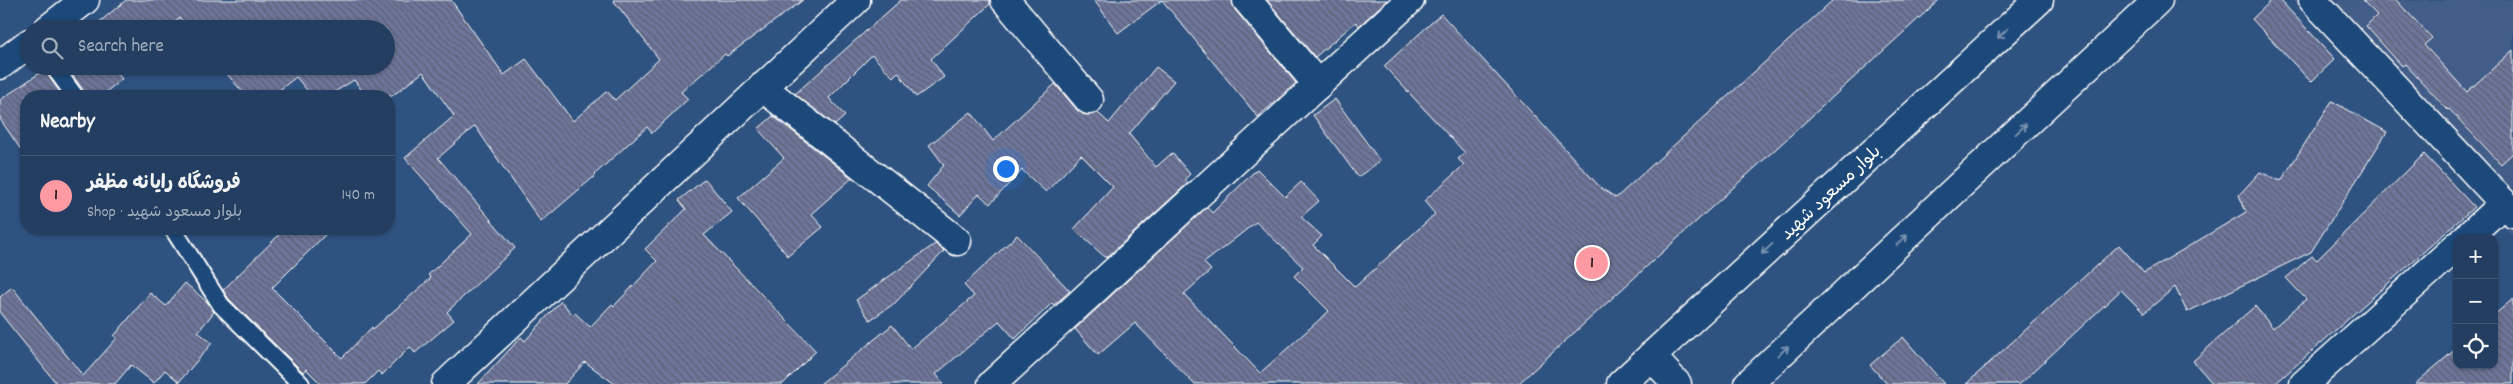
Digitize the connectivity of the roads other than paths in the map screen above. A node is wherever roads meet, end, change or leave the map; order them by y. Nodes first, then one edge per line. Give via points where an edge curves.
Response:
1 (83, 0) edge
2 (856, 0) edge
3 (1005, 0) edge
4 (1248, 0) edge
5 (1410, 0) edge
6 (2039, 0) edge
7 (2158, 0) edge
8 (2313, 0) edge
9 (59, 20) edge
10 (20, 50) edge
11 (0, 65) edge
12 (60, 75) edge
13 (1318, 85) junction
14 (762, 87) junction
15 (71, 90) edge
16 (1089, 100) dead end
17 (2507, 198) edge
18 (2470, 234) edge
19 (177, 235) edge
20 (957, 241) dead end
21 (2453, 250) edge
22 (1651, 356) junction
23 (301, 384) edge
24 (446, 384) edge
25 (992, 384) edge
26 (1620, 384) edge
27 (1677, 384) edge
28 (1748, 384) edge
29 (2304, 384) edge

1 - 9 street
2 - 14 street
3 - 16 street
4 - 13 street
5 - 13 street
6 -> 22 street, بلوار مسعود شهید
28 -> 7 street
8 - 17 street
10 - 11 street
12 - 15 lane
13 - 25 street
14 - 20 street
14 - 24 street
17 - 18 street
19 - 23 lane via 221,306
21 - 29 street
22 - 26 street, بلوار مسعود شهید
22 - 27 street

